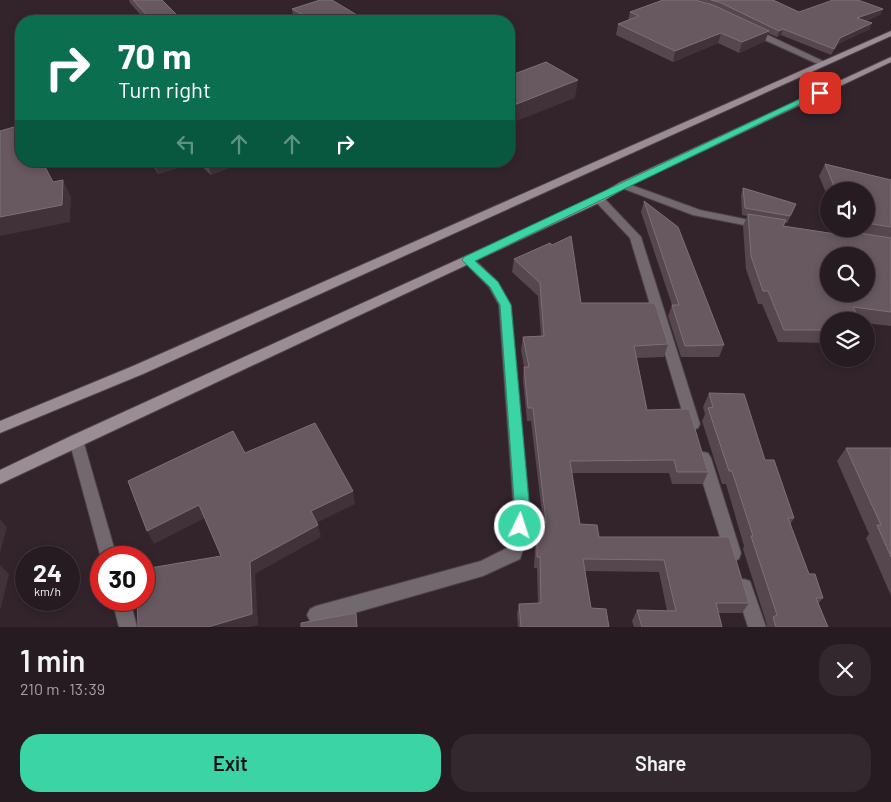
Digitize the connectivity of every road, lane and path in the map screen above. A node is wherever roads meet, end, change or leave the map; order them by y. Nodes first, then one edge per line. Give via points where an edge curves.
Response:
1 (745, 28) edge
2 (891, 33) edge
3 (891, 59) edge
4 (823, 63) junction
5 (623, 185) junction
6 (598, 199) junction
7 (771, 227) edge
8 (468, 260) junction
9 (0, 427) edge
10 (76, 440) junction
11 (0, 478) edge
12 (106, 546) edge
13 (124, 611) edge
14 (316, 615) dead end
15 (128, 627) edge
16 (757, 627) edge

1 - 4 street
2 - 4 main road
3 - 5 main road
4 - 9 main road via 138,370
5 - 6 main road
5 - 7 street via 697,213
6 - 8 main road
6 - 16 street via 635,237
8 - 10 main road
8 - 14 street via 494,285 505,305 522,513 514,553 483,568
10 - 11 main road
10 - 12 street
13 - 15 street

